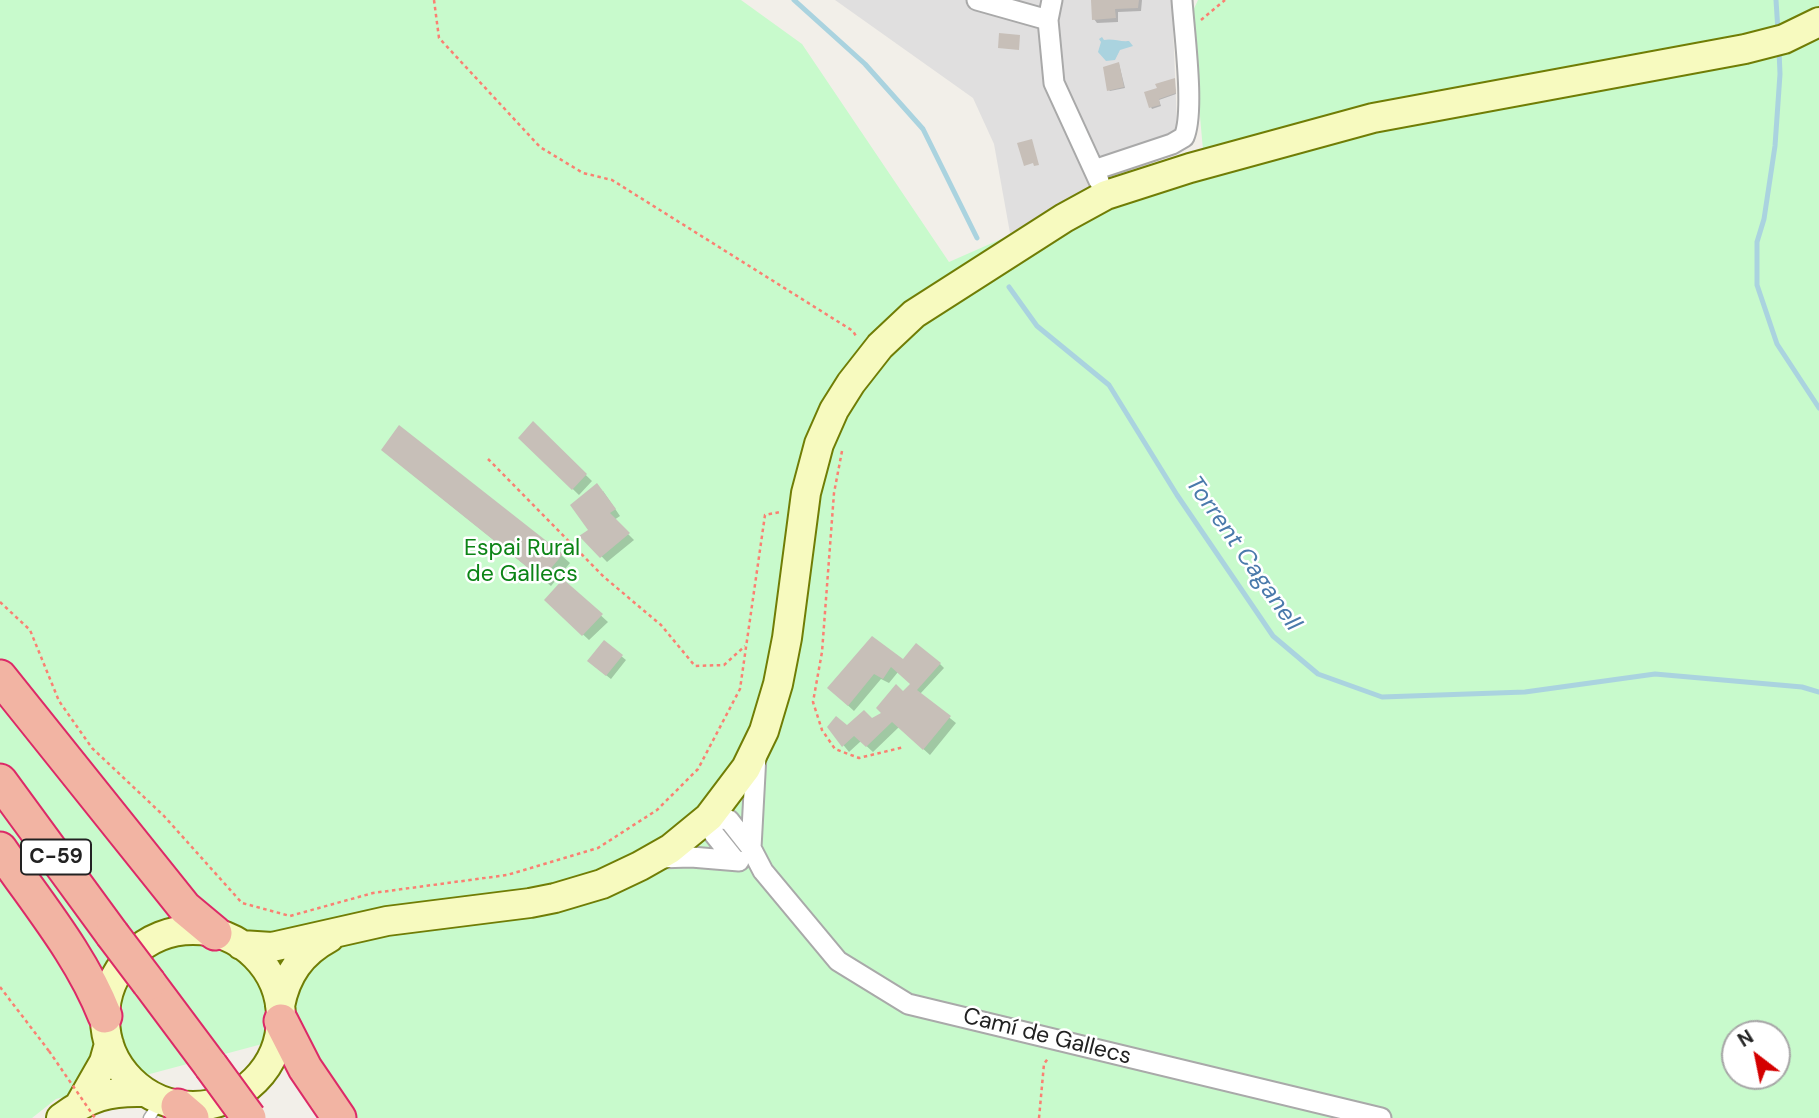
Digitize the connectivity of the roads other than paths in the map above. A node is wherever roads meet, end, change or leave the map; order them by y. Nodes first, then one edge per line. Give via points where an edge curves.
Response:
1 (977, 0) edge
2 (1052, 0) edge
3 (1182, 0) edge
4 (1048, 20) junction
5 (1819, 22) edge
6 (1094, 170) junction
7 (1106, 195) junction
8 (0, 677) edge
9 (757, 747) junction
10 (0, 781) edge
11 (709, 817) junction
12 (751, 848) junction
13 (0, 849) edge
14 (655, 859) junction
15 (734, 859) junction
16 (763, 871) junction
17 (347, 929) junction
18 (228, 939) junction
19 (281, 1013) junction
20 (107, 1030) junction
21 (165, 1107) edge
22 (79, 1113) edge
23 (249, 1118) edge
24 (339, 1118) edge
25 (1381, 1118) edge

1 - 4 street
2 - 4 street
3 - 6 street via 1187,75 1184,137
4 - 6 street via 1054,83
5 - 7 main road via 1784,39 1745,49 1373,118
6 - 7 street
7 - 9 main road via 914,314 851,383 819,444 804,507 778,684
8 - 18 highway via 185,908
9 - 11 main road
9 - 12 street
10 - 23 highway, C-59, bridge
11 - 12 street, Camí de Gallecs via 729,820
11 - 14 main road
11 - 15 street via 714,834
12 - 16 street, Camí de Gallecs
13 - 20 highway via 74,956 97,997
14 - 15 street, Camí de Gallecs
14 - 17 main road via 602,884 555,898
15 - 16 street, Camí de Gallecs
16 - 25 street, Camí de Gallecs via 838,961 908,1004
17 - 18 main road via 272,947
17 - 19 main road via 304,954 287,982
18 - 19 main road via 255,956 266,970
18 - 20 main road via 191,930 156,939 135,951 117,971 109,993
19 - 21 main road via 276,1047 268,1065 249,1086 216,1104
19 - 24 highway via 305,1069
20 - 21 main road via 125,1073
20 - 22 main road via 104,1062
21 - 22 main road via 114,1093

